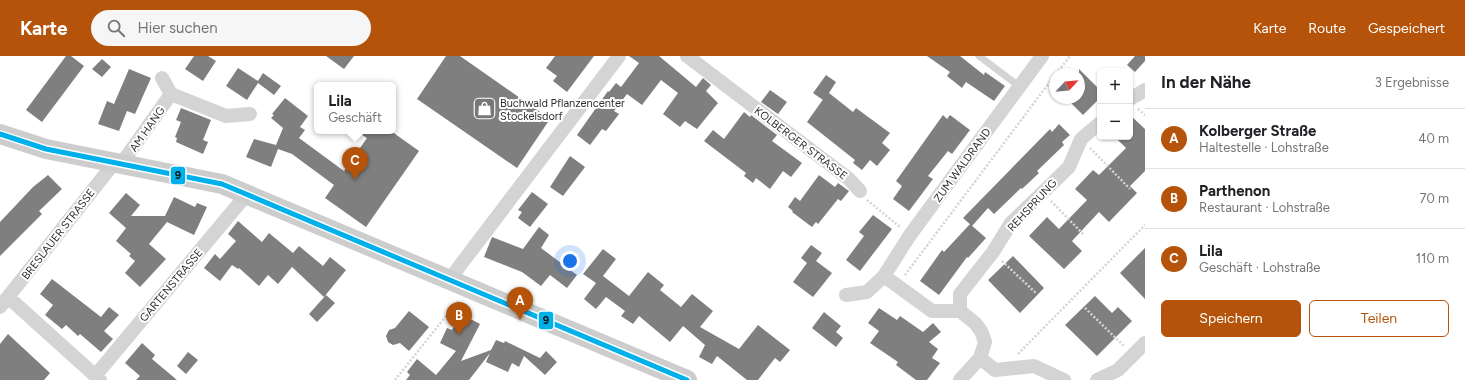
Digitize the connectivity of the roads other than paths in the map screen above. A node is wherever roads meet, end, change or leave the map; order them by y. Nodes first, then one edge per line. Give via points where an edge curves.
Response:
1 (619, 56) edge
2 (687, 56) edge
3 (980, 56) edge
4 (1042, 56) edge
5 (162, 78) dead end
6 (1020, 87) junction
7 (1145, 90) edge
8 (171, 94) junction
9 (1133, 97) edge
10 (250, 114) dead end
11 (1097, 126) edge
12 (0, 134) edge
13 (119, 163) junction
14 (860, 191) road end
15 (247, 194) junction
16 (884, 276) junction
17 (449, 280) junction
18 (846, 295) dead end
19 (4, 302) edge
20 (960, 312) junction
21 (1145, 343) edge
22 (980, 358) junction
23 (98, 378) edge
24 (673, 378) edge
25 (960, 380) edge
26 (1064, 380) edge
27 (1097, 380) edge

1 - 17 street
2 - 14 street, KOLBERGER STRASSE via 849,179
3 - 6 lane
4 - 6 street, ZUM WALDRAND
5 - 8 street
6 - 16 street, ZUM WALDRAND via 910,235
7 - 9 street
8 - 10 street via 226,116
8 - 13 street, AM HANG
11 - 20 street, REHSPRUNG via 1081,140 1069,167 1011,223 993,252 960,294
12 - 13 main road via 46,148
13 - 15 main road via 222,184
13 - 19 street, BRESLAUER STRASSE
15 - 17 main road
15 - 23 street, GARTENSTRASSE
16 - 18 street, ZUM WALDRAND via 866,292
16 - 20 street via 932,311
17 - 24 main road
19 - 23 street, GARTENSTRASSE
20 - 22 street via 981,331 985,342
21 - 27 street via 1118,370
22 - 25 street
22 - 26 street via 995,370 1034,366

